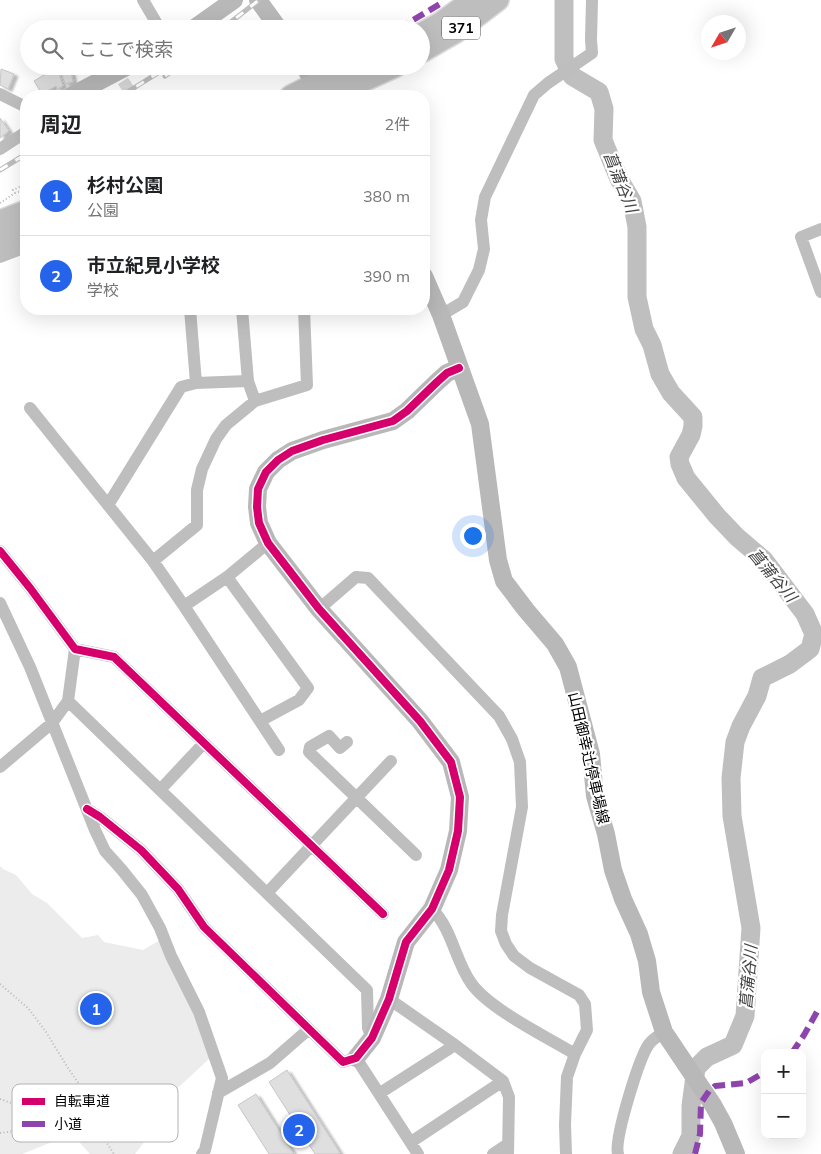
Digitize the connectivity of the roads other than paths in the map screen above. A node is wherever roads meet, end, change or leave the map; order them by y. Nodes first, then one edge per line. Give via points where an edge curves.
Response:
1 (143, 0) edge
2 (234, 0) edge
3 (258, 0) edge
4 (472, 0) edge
5 (498, 0) edge
6 (592, 0) edge
7 (155, 20) edge
8 (206, 20) edge
9 (272, 20) edge
10 (430, 29) edge
11 (430, 47) edge
12 (118, 75) edge
13 (339, 75) edge
14 (361, 75) edge
15 (318, 86) edge
16 (85, 90) edge
17 (0, 94) edge
18 (20, 104) edge
19 (20, 136) edge
20 (0, 149) edge
21 (20, 213) edge
22 (0, 221) edge
23 (821, 229) edge
24 (20, 233) edge
25 (0, 241) edge
26 (20, 249) edge
27 (0, 257) edge
28 (430, 289) edge
29 (821, 292) edge
30 (441, 314) junction
31 (190, 315) edge
32 (242, 315) edge
33 (304, 315) edge
34 (459, 368) junction
35 (248, 381) junction
36 (196, 383) junction
37 (255, 401) junction
38 (30, 408) dead end
39 (108, 506) junction
40 (268, 543) junction
41 (0, 551) edge
42 (153, 561) junction
43 (227, 576) junction
44 (0, 603) edge
45 (184, 606) junction
46 (319, 609) junction
47 (75, 649) junction
48 (68, 701) junction
49 (260, 721) junction
50 (52, 723) junction
51 (347, 742) dead end
52 (204, 743) junction
53 (279, 750) dead end
54 (391, 761) dead end
55 (0, 766) edge
56 (160, 790) junction
57 (356, 798) junction
58 (87, 809) junction
59 (312, 845) junction
60 (416, 855) dead end
61 (267, 893) junction
62 (432, 910) junction
63 (384, 914) dead end
64 (389, 999) junction
65 (309, 1029) junction
66 (664, 1032) junction
67 (372, 1038) junction
68 (456, 1045) junction
69 (575, 1054) junction
70 (356, 1058) junction
71 (503, 1081) junction
72 (218, 1093) junction
73 (380, 1093) junction
74 (411, 1142) junction
75 (508, 1149) edge
76 (202, 1154) edge
77 (418, 1154) edge
78 (493, 1154) edge
79 (566, 1154) edge
80 (618, 1154) edge
81 (736, 1154) edge

1 - 7 street
2 - 8 main road
3 - 9 main road
4 - 10 highway, 371
5 - 11 highway, 371 via 456,32
6 - 30 street via 592,53 534,95 485,197 481,220 484,249 473,282 463,302
12 - 16 main road
13 - 15 highway
14 - 15 highway
17 - 18 street
19 - 20 street
21 - 22 highway
23 - 29 street via 801,237
24 - 25 highway
26 - 27 street
28 - 30 main road, 山田御幸辻停車場線
30 - 34 main road, 山田御幸辻停車場線
31 - 36 street
32 - 35 street
33 - 37 street via 307,385
34 - 40 main road via 437,382 393,421 323,440 292,451 278,460 266,472 258,489 259,524
34 - 66 main road, 山田御幸辻停車場線 via 480,424 498,560 504,581 568,667 591,754 595,796 613,870 639,934 651,992
35 - 36 street
35 - 37 street
36 - 39 street via 181,387
37 - 42 street via 216,439 202,469 197,490 197,525
38 - 39 street
39 - 42 street
40 - 43 street
40 - 46 main road
41 - 47 street
42 - 45 street
43 - 45 street
43 - 49 street via 308,688 299,700
44 - 50 street
45 - 49 street
46 - 62 main road via 420,720 451,762 460,797 458,831 449,870
46 - 69 street via 356,577 368,578 500,716 520,762 522,807 501,931 514,956 579,995 585,1004 587,1030
47 - 48 street
47 - 52 street via 114,657
48 - 50 street
48 - 56 street
49 - 53 street
50 - 55 street
50 - 58 street
51 - 57 street via 340,748 329,736 310,747 309,752
52 - 56 street
52 - 59 street
54 - 57 street
56 - 61 street
57 - 59 street
57 - 60 street
58 - 65 street via 141,850 178,889 204,927
58 - 72 street via 105,851 142,895 199,1012 222,1078
59 - 61 street
59 - 63 street
61 - 67 street via 367,990 368,1028
62 - 64 main road via 406,942
62 - 69 street via 441,919 472,984 487,1000
64 - 67 main road
64 - 68 street
65 - 70 street via 343,1062
65 - 72 street via 270,1063
66 - 80 street via 648,1046 640,1064 620,1130
66 - 81 main road, 山田御幸辻停車場線 via 723,1124
67 - 70 main road
68 - 71 street
68 - 73 street
69 - 79 street via 567,1077
70 - 73 street
71 - 74 street
71 - 75 street via 509,1097
72 - 76 street
73 - 74 street
74 - 77 street
75 - 78 street

